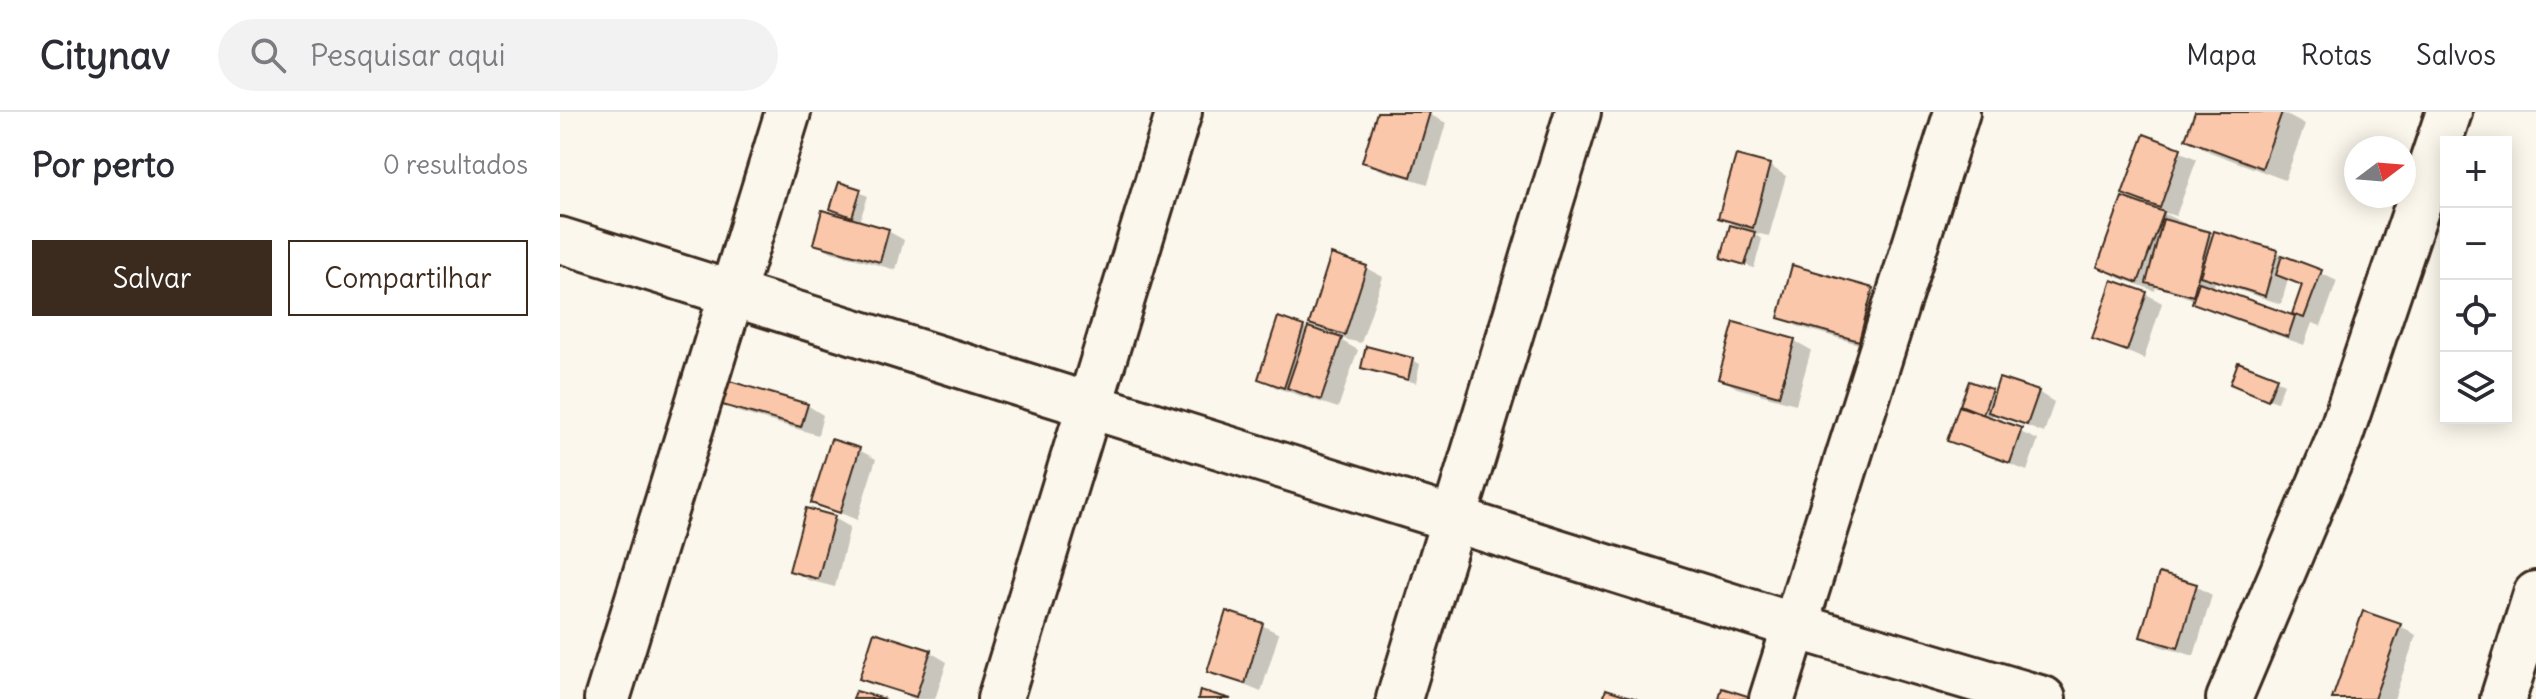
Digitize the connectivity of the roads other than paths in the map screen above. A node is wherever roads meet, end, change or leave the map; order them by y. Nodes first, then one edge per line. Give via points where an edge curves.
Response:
1 (788, 112) edge
2 (1179, 112) edge
3 (1578, 112) edge
4 (1957, 112) edge
5 (2449, 112) edge
6 (560, 240) edge
7 (732, 294) junction
8 (1089, 406) junction
9 (1454, 520) junction
10 (2536, 594) edge
11 (1795, 626) junction
12 (607, 699) edge
13 (1000, 699) edge
14 (1399, 699) edge
15 (1772, 699) edge
16 (2043, 699) edge
17 (2229, 699) edge
18 (2503, 699) edge

1 - 7 street
2 - 8 street
3 - 9 street
4 - 11 street
5 - 17 street via 2339,439
6 - 7 street
7 - 8 street
7 - 12 street
8 - 9 street
8 - 13 street
9 - 11 street
9 - 14 street
10 - 18 street
11 - 15 street
11 - 16 street

